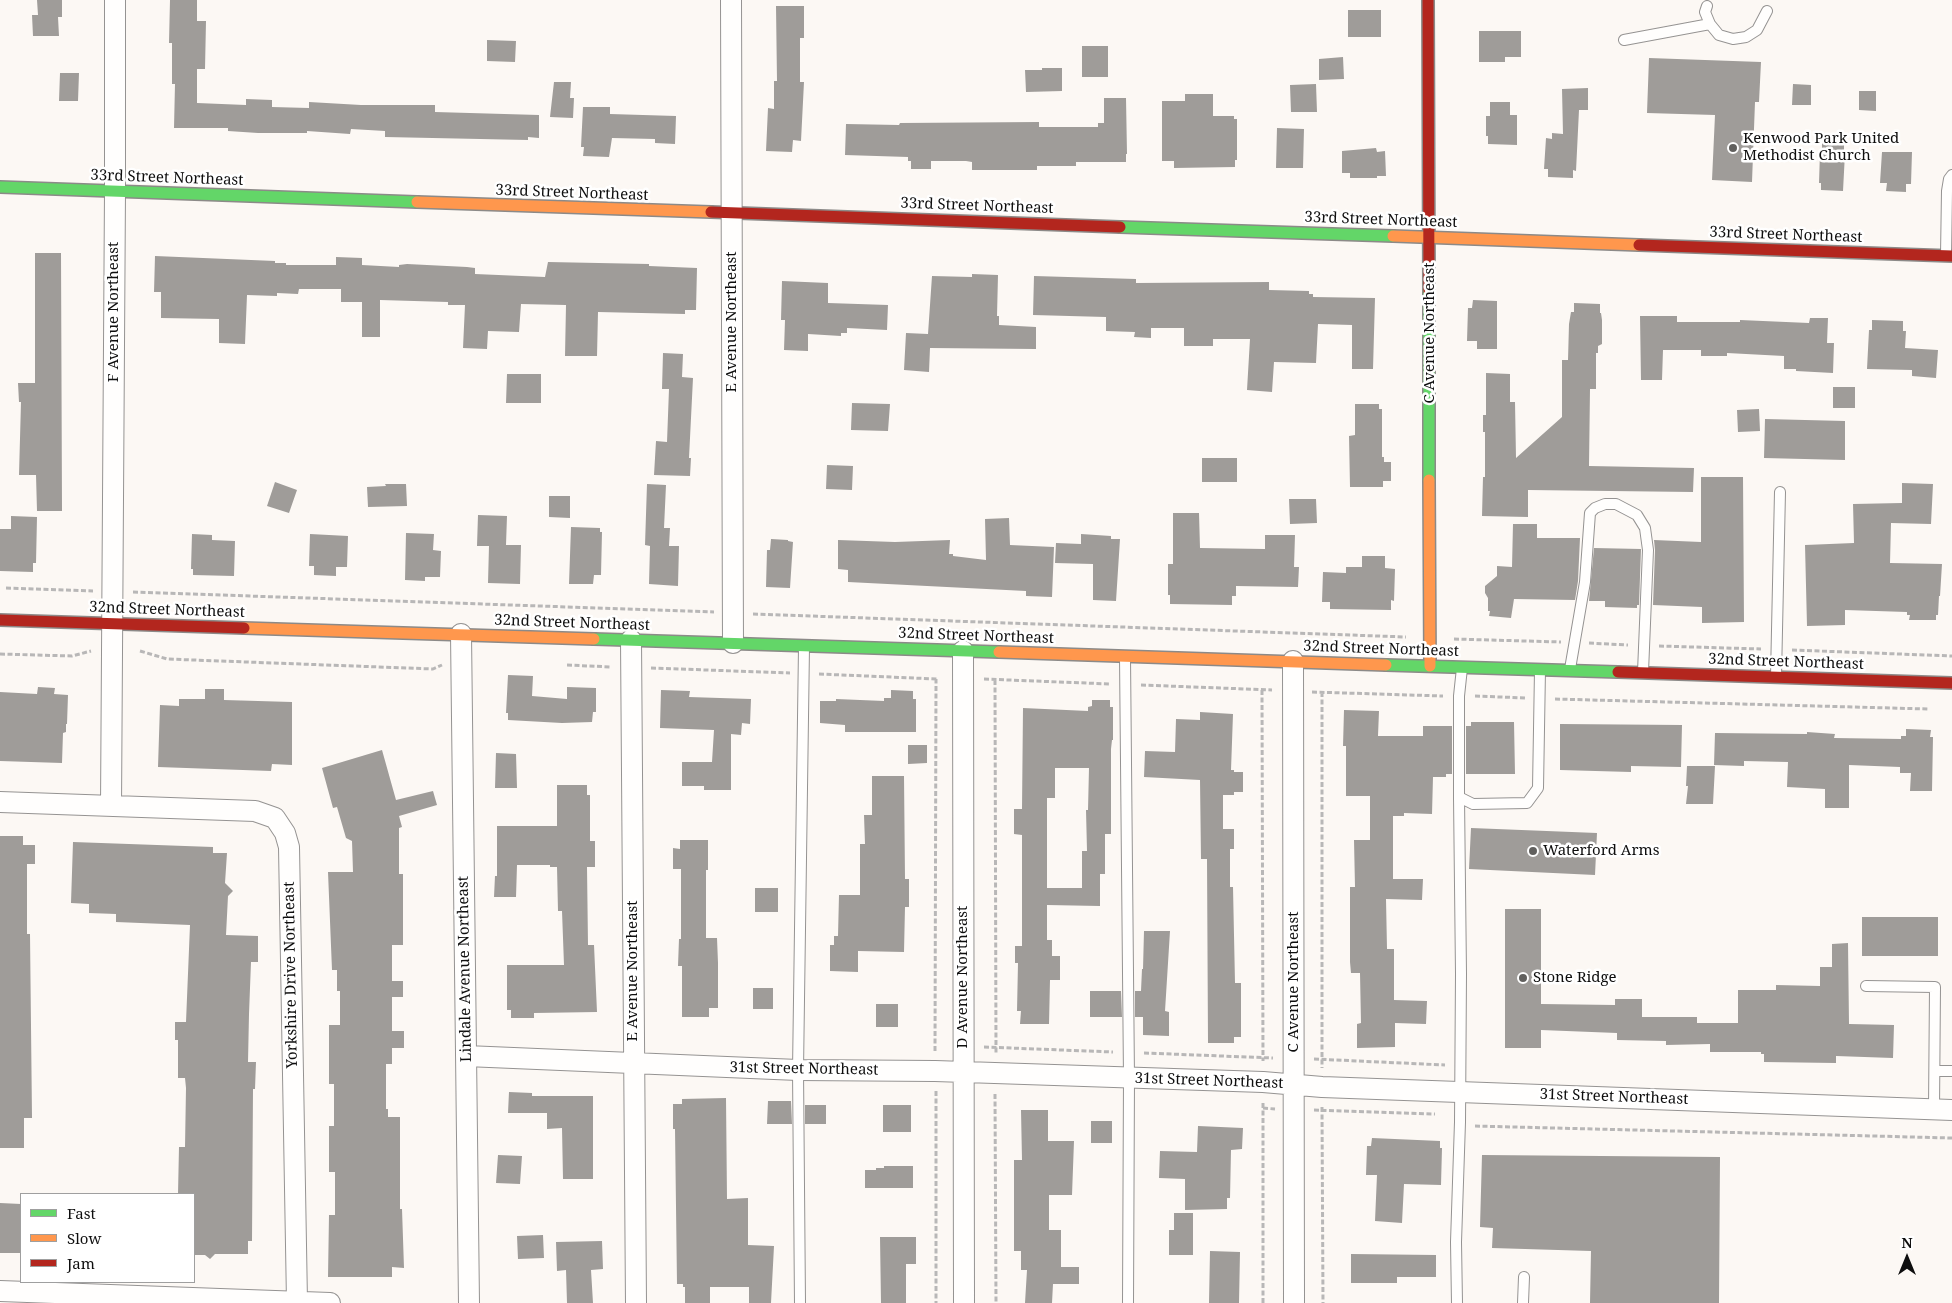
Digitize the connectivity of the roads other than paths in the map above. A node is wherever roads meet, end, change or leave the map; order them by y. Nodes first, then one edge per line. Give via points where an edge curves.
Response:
1 (115, 0) edge
2 (731, 0) edge
3 (1428, 0) edge
4 (1707, 6) dead end
5 (1767, 11) dead end
6 (1710, 24) junction
7 (1624, 40) dead end
8 (1952, 175) edge
9 (0, 187) edge
10 (115, 192) junction
11 (732, 213) junction
12 (1430, 237) junction
13 (1949, 256) edge
14 (1780, 492) dead end
15 (0, 620) edge
16 (112, 623) junction
17 (460, 634) junction
18 (631, 640) junction
19 (733, 643) junction
20 (804, 646) junction
21 (963, 651) junction
22 (1125, 656) junction
23 (1293, 661) junction
24 (1430, 666) junction
25 (1462, 667) junction
26 (1540, 669) junction
27 (1570, 670) junction
28 (1643, 673) junction
29 (1776, 677) junction
30 (1952, 683) edge
31 (1459, 798) junction
32 (0, 802) edge
33 (111, 806) junction
34 (1866, 986) dead end
35 (466, 1056) junction
36 (634, 1064) junction
37 (798, 1070) junction
38 (1934, 1071) junction
39 (1952, 1071) edge
40 (964, 1072) junction
41 (1129, 1078) junction
42 (1294, 1084) junction
43 (1460, 1092) junction
44 (1943, 1109) edge
45 (1524, 1277) dead end
46 (0, 1291) edge
47 (297, 1302) junction
48 (330, 1303) edge
49 (469, 1303) edge
50 (636, 1303) edge
51 (800, 1303) edge
52 (964, 1303) edge
53 (1128, 1303) edge
54 (1294, 1303) edge
55 (1457, 1303) edge
56 (1523, 1303) edge

1 - 10 street, F Avenue Northeast
2 - 11 street, E Avenue Northeast
3 - 12 street, C Avenue Northeast
4 - 6 lane via 1705,12
5 - 6 lane via 1757,30 1746,38 1719,35
6 - 7 lane
8 - 13 lane via 1948,191
9 - 10 street, 33rd Street Northeast
10 - 11 street, 33rd Street Northeast
10 - 16 street, F Avenue Northeast
11 - 12 street, 33rd Street Northeast
11 - 19 street, E Avenue Northeast
12 - 13 street, 33rd Street Northeast
12 - 24 street, C Avenue Northeast
14 - 29 lane
15 - 16 street, 32nd Street Northeast
16 - 17 street, 32nd Street Northeast
16 - 33 street, F Avenue Northeast
17 - 18 street, 32nd Street Northeast
17 - 35 street, Lindale Avenue Northeast
18 - 19 street, 32nd Street Northeast
18 - 36 street, E Avenue Northeast
19 - 20 street, 32nd Street Northeast
20 - 21 street, 32nd Street Northeast
20 - 37 lane
21 - 22 street, 32nd Street Northeast
21 - 40 street, D Avenue Northeast
22 - 23 street, 32nd Street Northeast
22 - 41 lane
23 - 24 street, 32nd Street Northeast
23 - 42 street, C Avenue Northeast
24 - 25 street, 32nd Street Northeast
25 - 26 street, 32nd Street Northeast
25 - 31 lane
26 - 27 street, 32nd Street Northeast
26 - 31 lane via 1538,788 1526,803 1472,804
27 - 28 street, 32nd Street Northeast
27 - 28 lane via 1586,582 1590,513 1606,504 1616,504 1637,515 1645,528 1648,550
28 - 29 street, 32nd Street Northeast
29 - 30 street, 32nd Street Northeast
31 - 43 lane
32 - 33 street, Yorkshire Drive Northeast
33 - 47 street, Yorkshire Drive Northeast via 255,811 275,818 286,833 289,848
34 - 38 lane via 1935,987
35 - 36 street, 31st Street Northeast
35 - 49 street, Lindale Avenue Northeast
36 - 37 street, 31st Street Northeast
36 - 50 street, E Avenue Northeast
37 - 40 street, 31st Street Northeast
37 - 51 lane
38 - 39 lane
38 - 44 lane
40 - 41 street, 31st Street Northeast
40 - 52 street, D Avenue Northeast
41 - 42 street, 31st Street Northeast
41 - 53 lane
42 - 43 street, 31st Street Northeast
42 - 54 street, C Avenue Northeast
43 - 44 street, 31st Street Northeast
43 - 55 lane
45 - 56 lane
46 - 47 street
47 - 48 street

